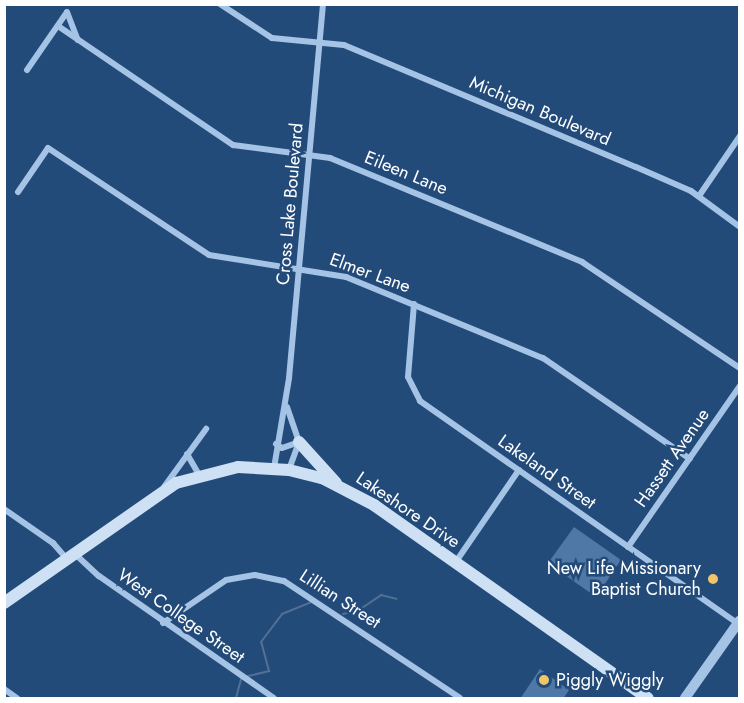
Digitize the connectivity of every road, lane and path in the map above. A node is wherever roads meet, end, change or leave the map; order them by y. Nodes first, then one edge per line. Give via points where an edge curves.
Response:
1 (220, 4) edge
2 (323, 4) edge
3 (58, 26) junction
4 (320, 40) junction
5 (79, 41) junction
6 (27, 70) dead end
7 (740, 136) edge
8 (310, 155) junction
9 (18, 192) dead end
10 (699, 196) junction
11 (740, 227) edge
12 (299, 268) junction
13 (414, 304) junction
14 (740, 368) edge
15 (740, 386) edge
16 (286, 406) junction
17 (206, 429) dead end
18 (278, 433) junction
19 (296, 438) junction
20 (276, 444) junction
21 (187, 454) junction
22 (690, 459) junction
23 (274, 468) junction
24 (289, 470) junction
25 (519, 470) junction
26 (199, 475) junction
27 (337, 484) junction
28 (162, 490) junction
29 (4, 510) edge
30 (628, 547) junction
31 (70, 556) junction
32 (455, 563) junction
33 (4, 603) edge
34 (163, 622) junction
35 (739, 623) edge
36 (4, 689) edge
37 (17, 699) edge
38 (274, 699) edge
39 (460, 699) edge
40 (648, 699) edge
41 (685, 699) edge

1 - 4 street, Michigan Boulevard via 272,38
2 - 4 street, Cross Lake Boulevard
3 - 5 street, Eileen Lane
3 - 5 street via 70,12
3 - 6 street
4 - 8 street, Cross Lake Boulevard
4 - 10 street, Michigan Boulevard via 344,45
5 - 8 street, Eileen Lane via 222,140 251,150
7 - 10 street
8 - 12 street, Cross Lake Boulevard
8 - 14 street, Eileen Lane via 330,158 582,262
9 - 12 street, Elmer Lane via 48,148 199,251 231,261
10 - 11 street, Michigan Boulevard
12 - 13 street, Elmer Lane via 346,277
12 - 16 street, Cross Lake Boulevard
13 - 22 street, Elmer Lane via 543,358
13 - 25 street, Lakeland Street via 408,368 416,397
15 - 22 street, Hassett Avenue
16 - 18 street, Cross Lake Boulevard
16 - 19 street, Cross Lake Boulevard
17 - 21 street
18 - 19 street
18 - 20 street, Cross Lake Boulevard
19 - 20 street via 291,447
19 - 24 street
19 - 27 main road
20 - 23 street, Cross Lake Boulevard
21 - 26 street
21 - 28 street
22 - 30 street, Hassett Avenue
23 - 24 main road, Lakeshore Drive
23 - 26 main road, Lakeshore Drive via 238,467
24 - 27 main road, Lakeshore Drive
25 - 30 street, Lakeland Street
25 - 32 street
26 - 28 main road, Lakeshore Drive
27 - 32 main road, Lakeshore Drive
28 - 31 main road, Lakeshore Drive
29 - 31 street, West College Street
30 - 35 street, Lakeland Street
31 - 33 main road, Lakeshore Drive
31 - 34 street, West College Street
32 - 40 main road, Lakeshore Drive
34 - 38 street, West College Street
34 - 39 street, Lillian Street via 226,580 255,575 284,581
35 - 41 street
36 - 37 street

